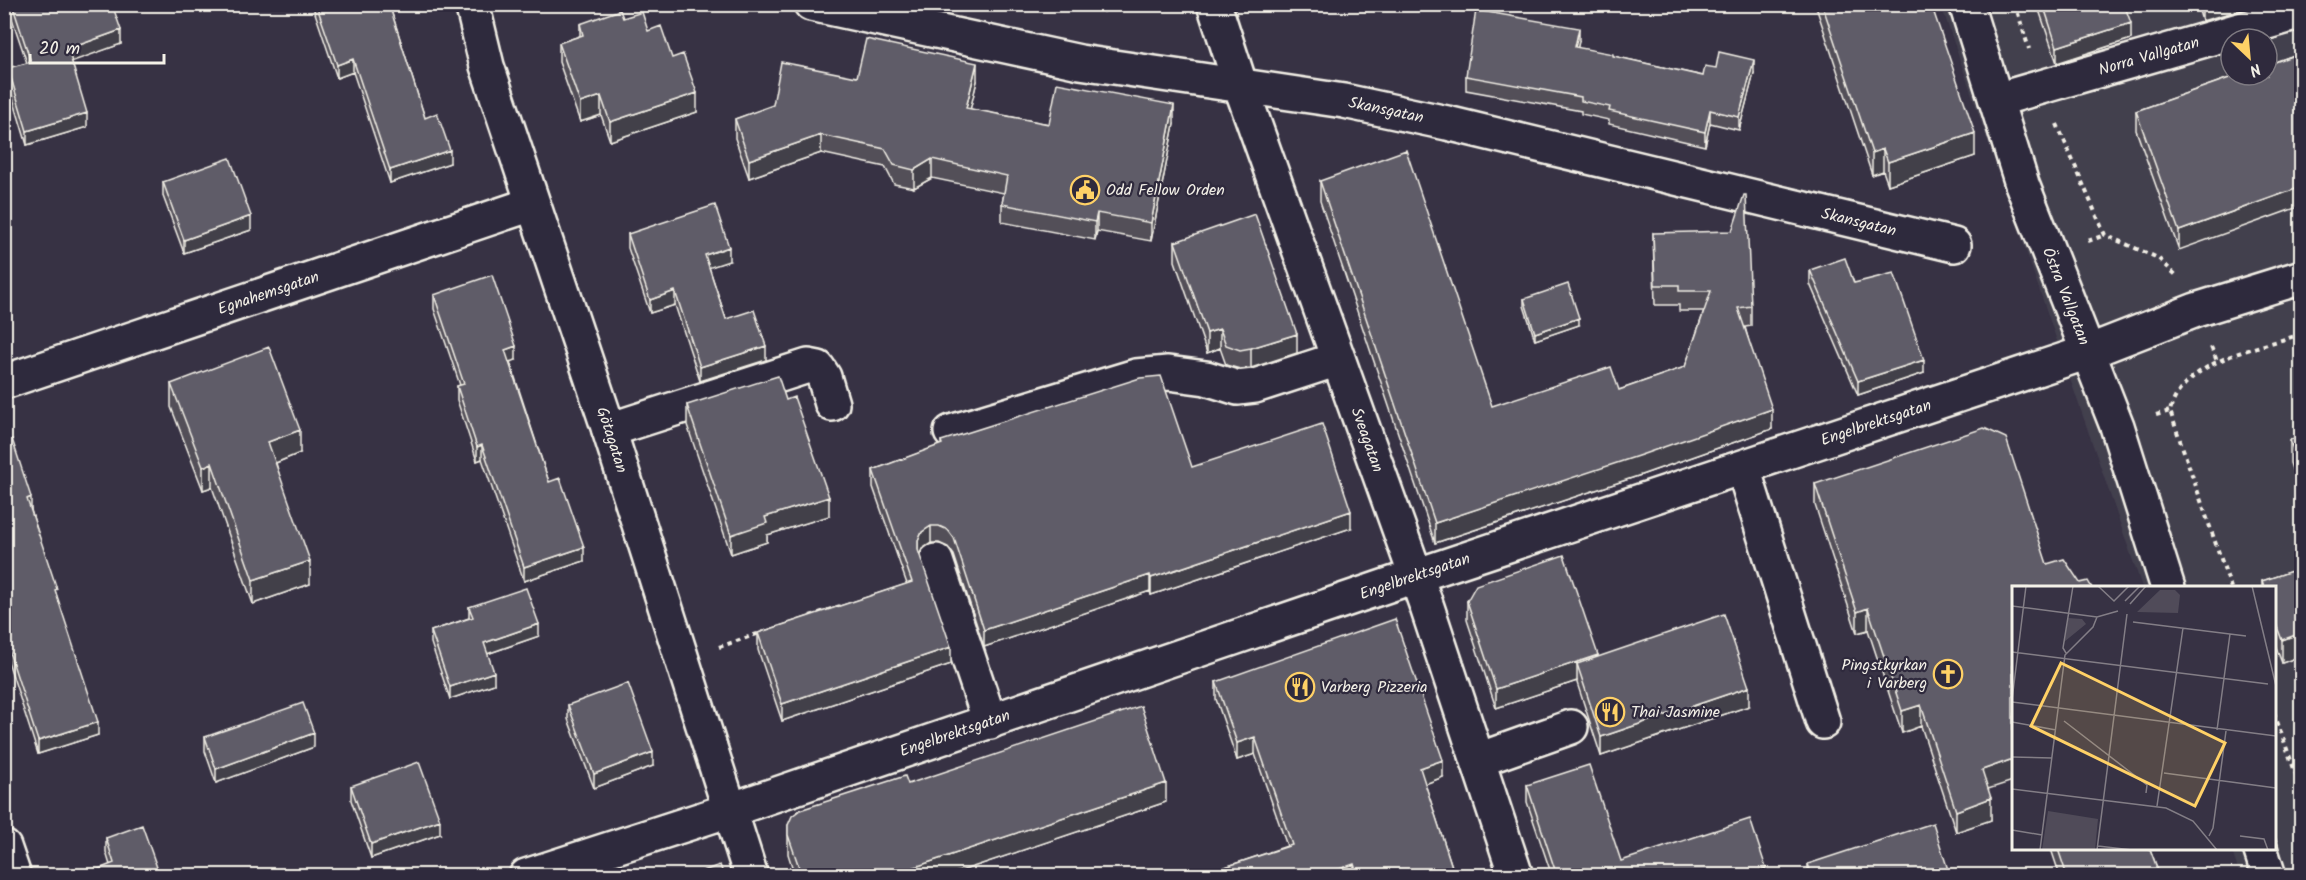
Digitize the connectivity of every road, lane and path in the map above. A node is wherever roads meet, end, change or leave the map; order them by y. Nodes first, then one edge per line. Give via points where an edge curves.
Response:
1 (472, 4) edge
2 (811, 4) edge
3 (1214, 4) edge
4 (1966, 4) edge
5 (2015, 4) edge
6 (2301, 12) edge
7 (1241, 87) junction
8 (2042, 87) junction
9 (1996, 100) junction
10 (532, 204) junction
11 (1954, 245) dead end
12 (2301, 277) edge
13 (2196, 310) junction
14 (2301, 334) edge
15 (2088, 352) junction
16 (1338, 359) junction
17 (2217, 361) junction
18 (4, 382) edge
19 (832, 404) dead end
20 (609, 430) junction
21 (951, 432) dead end
22 (1743, 468) junction
23 (936, 561) dead end
24 (1415, 576) junction
25 (2167, 586) edge
26 (2230, 586) edge
27 (851, 603) edge
28 (806, 617) edge
29 (774, 628) edge
30 (682, 659) junction
31 (2276, 719) edge
32 (990, 722) junction
33 (1824, 722) dead end
34 (1571, 727) dead end
35 (1478, 760) junction
36 (2301, 791) edge
37 (730, 810) junction
38 (4, 847) edge
39 (2260, 850) edge
40 (14, 876) edge
41 (526, 876) edge
42 (751, 876) edge
43 (1516, 876) edge
44 (2269, 876) edge

1 - 10 street, Götagatan via 487,66
2 - 7 street, Skansgatan via 1080,62
3 - 7 street, Sveagatan
4 - 9 street, Östra Vallgatan
5 - 8 path
6 - 8 street, Norra Vallgatan
7 - 11 street, Skansgatan via 1344,101 1447,123
7 - 16 street, Sveagatan
8 - 9 street, Norra Vallgatan
8 - 13 path via 2104,235 2157,258 2181,279
9 - 15 street, Östra Vallgatan via 2022,184
10 - 18 street, Egnahemsgatan
10 - 20 street, Götagatan
12 - 13 street, Engelbrektsgatan
13 - 15 street, Engelbrektsgatan
13 - 17 path
14 - 17 path
15 - 22 street, Engelbrektsgatan
15 - 25 street, Östra Vallgatan via 2117,426
16 - 21 street via 1238,388 1206,378 1168,373 1136,376
16 - 24 street, Sveagatan
17 - 26 path via 2184,383 2170,411
19 - 20 street via 824,377 818,368 808,366
20 - 30 street, Götagatan
22 - 24 street, Engelbrektsgatan
22 - 33 street
23 - 32 street
24 - 32 street, Engelbrektsgatan
24 - 35 street, Sveagatan
27 - 28 path
29 - 30 path
30 - 37 street, Götagatan
31 - 36 path
32 - 37 street, Engelbrektsgatan
34 - 35 street
35 - 43 street, Sveagatan
37 - 41 street, Engelbrektsgatan
37 - 42 street, Götagatan
38 - 40 street
39 - 44 street

